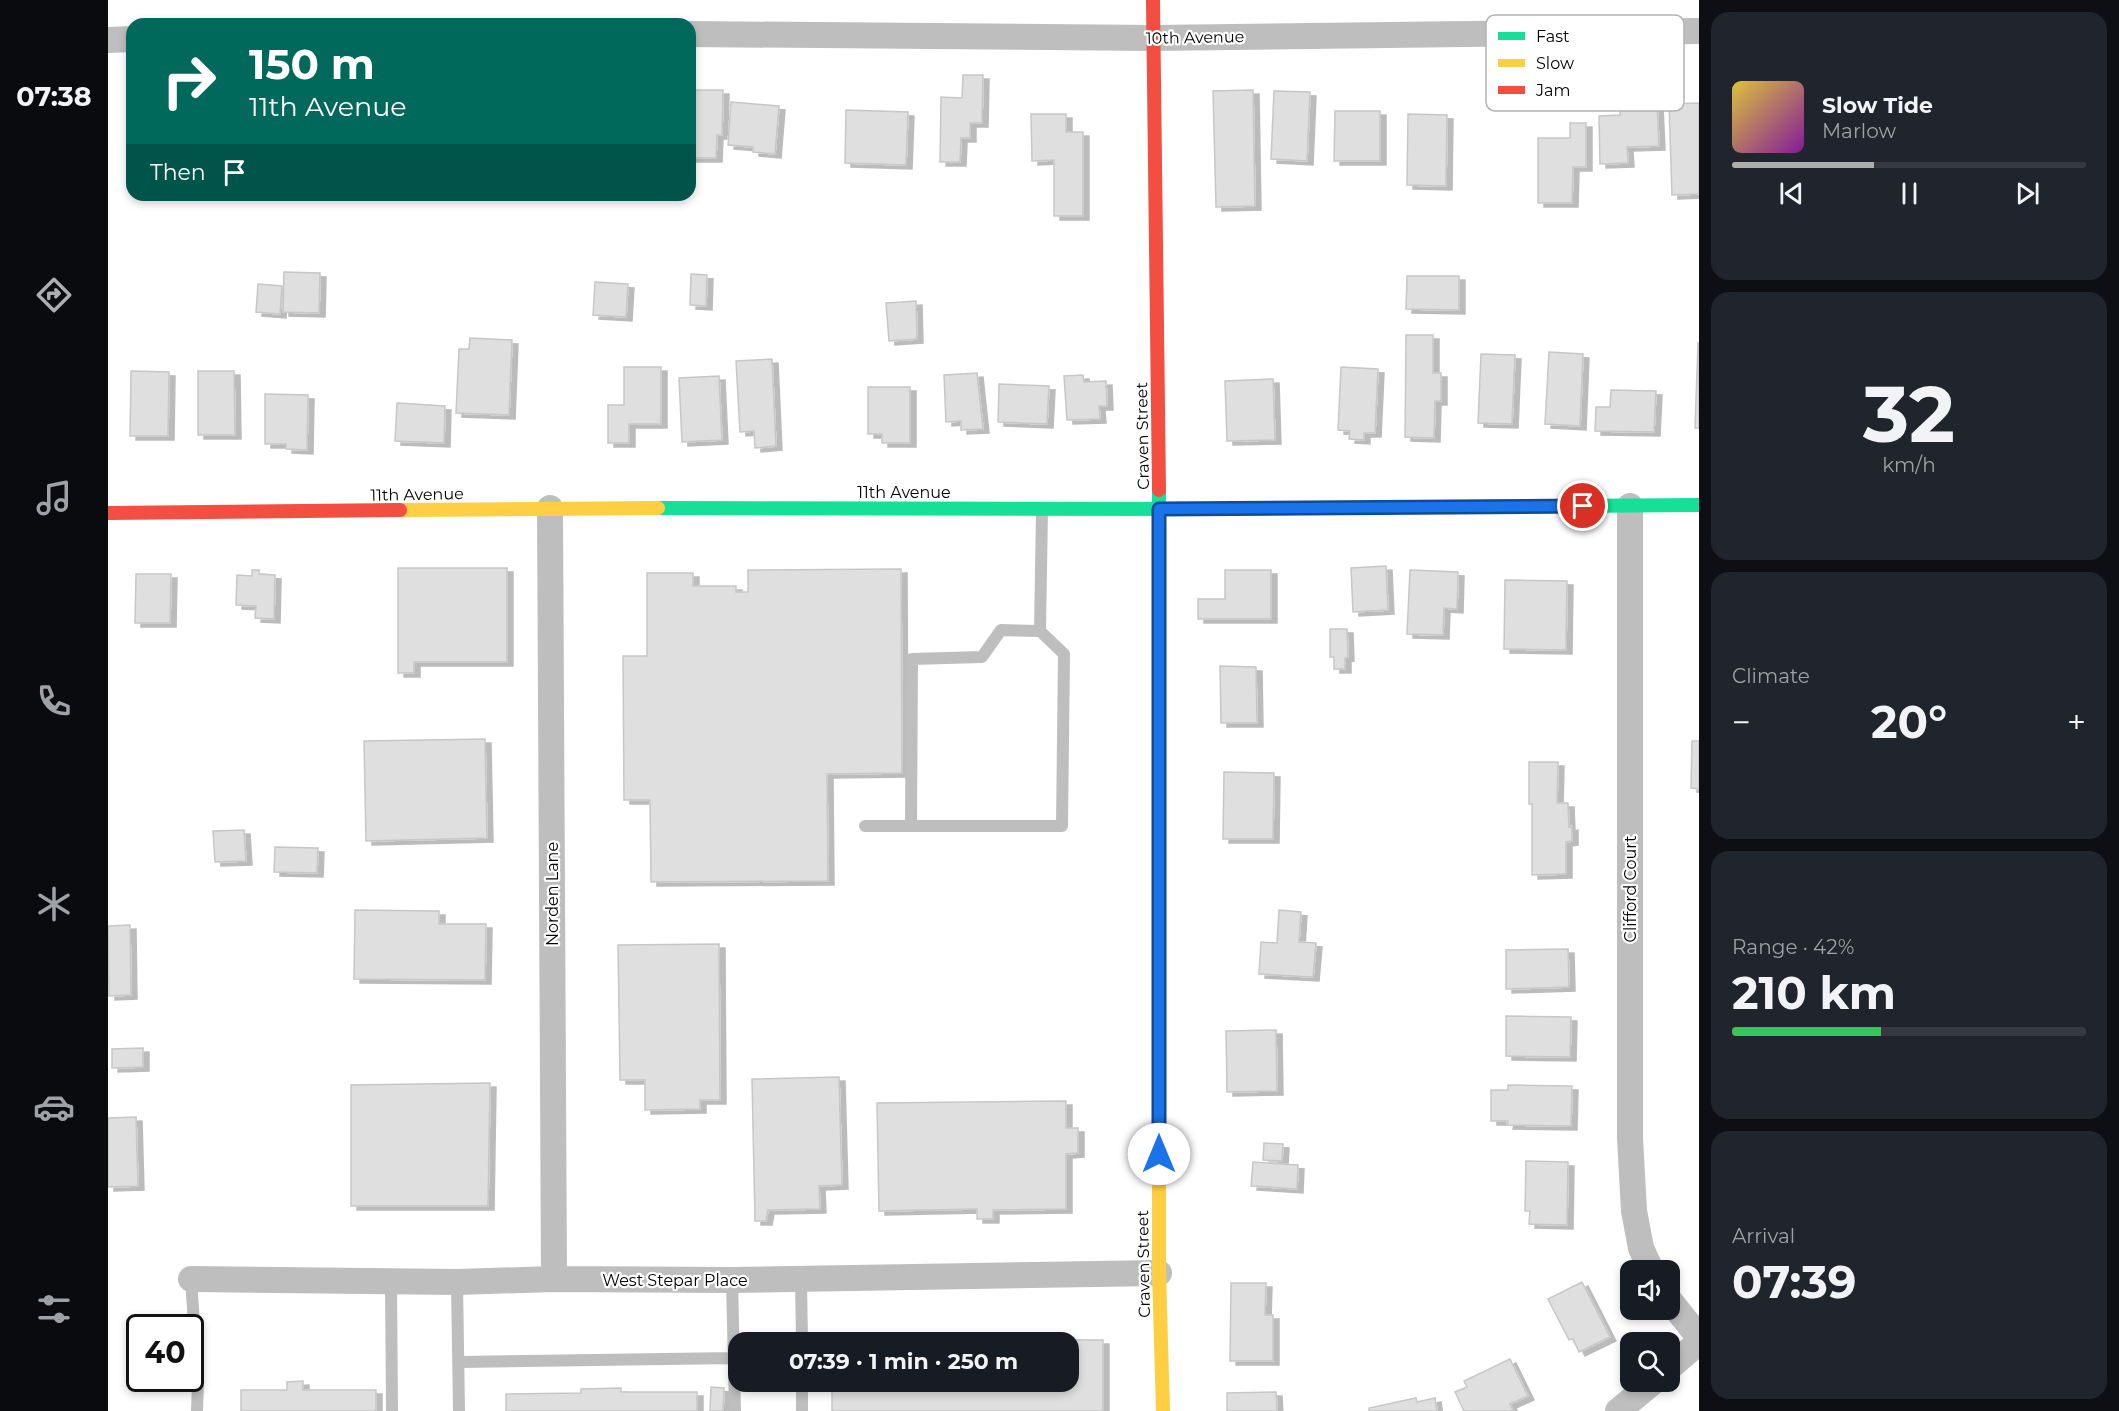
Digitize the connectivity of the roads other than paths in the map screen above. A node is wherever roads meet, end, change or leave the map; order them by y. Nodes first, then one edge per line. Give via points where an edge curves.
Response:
1 (1153, 0) edge
2 (1684, 32) edge
3 (1699, 32) edge
4 (696, 34) edge
5 (1486, 34) edge
6 (1153, 38) junction
7 (126, 39) edge
8 (108, 40) edge
9 (1699, 505) edge
10 (1630, 506) junction
11 (550, 508) junction
12 (1042, 509) junction
13 (1159, 509) junction
14 (108, 513) edge
15 (1040, 631) junction
16 (865, 826) dead end
17 (911, 826) junction
18 (1646, 1260) edge
19 (1159, 1273) junction
20 (191, 1279) joint
21 (554, 1279) junction
22 (391, 1280) junction
23 (732, 1280) junction
24 (801, 1280) junction
25 (457, 1282) junction
26 (1680, 1313) edge
27 (733, 1332) edge
28 (802, 1332) edge
29 (1699, 1337) edge
30 (1699, 1342) edge
31 (728, 1358) edge
32 (1680, 1358) edge
33 (459, 1362) junction
34 (735, 1392) edge
35 (802, 1392) edge
36 (1641, 1392) edge
37 (197, 1411) edge
38 (392, 1411) edge
39 (459, 1411) edge
40 (735, 1411) edge
41 (802, 1411) edge
42 (1163, 1411) edge
43 (1618, 1411) edge

1 - 6 street, Craven Street
2 - 3 street, 10th Avenue
4 - 6 street, 10th Avenue
5 - 6 street, 10th Avenue
6 - 13 street, Craven Street
7 - 8 street
9 - 10 street, 11th Avenue
10 - 13 street, 11th Avenue
10 - 18 street, Clifford Court via 1630,1138 1634,1210
11 - 12 street, 11th Avenue
11 - 14 street, 11th Avenue
11 - 21 street, Norden Lane
12 - 13 street, 11th Avenue
12 - 15 lane
13 - 19 street, Craven Street
15 - 17 lane via 1001,630 982,657 912,659
15 - 17 lane via 1064,654 1062,826
16 - 17 lane
19 - 24 street, West Stepar Place
19 - 42 street, Craven Street
20 - 22 street, West Stepar Place
20 - 37 lane
21 - 23 street, West Stepar Place
21 - 25 street, West Stepar Place
22 - 25 street, West Stepar Place
22 - 38 lane
23 - 24 street, West Stepar Place
23 - 27 lane
24 - 28 lane
25 - 33 lane
26 - 29 street
30 - 32 street
31 - 33 lane
33 - 39 lane
34 - 40 lane
35 - 41 lane
36 - 43 street

